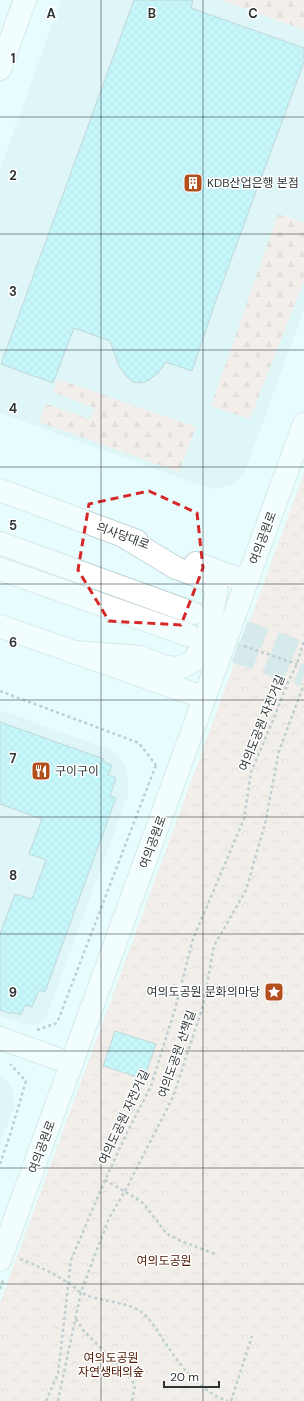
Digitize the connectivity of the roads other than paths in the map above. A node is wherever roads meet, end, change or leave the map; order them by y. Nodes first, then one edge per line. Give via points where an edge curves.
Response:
1 (25, 0) edge
2 (8, 22) edge
3 (0, 69) edge
4 (304, 424) edge
5 (0, 490) edge
6 (123, 536) junction
7 (0, 543) edge
8 (0, 569) edge
9 (247, 582) junction
10 (193, 613) tunnel mouth
11 (0, 626) edge
12 (188, 635) tunnel mouth
13 (74, 652) junction
14 (205, 698) junction
15 (0, 1038) edge
16 (72, 1064) junction
17 (0, 1260) edge

1 - 2 main road
2 - 3 main road
4 - 9 main road, 여의공원로
5 - 6 main road, 의사당대로
6 - 9 main road, 의사당대로
6 - 13 main road via 176,568 209,580 213,584 216,594 208,632 195,660 182,667 163,666 141,657
7 - 10 main road
8 - 12 main road
9 - 14 main road, 여의공원로
11 - 13 main road
13 - 14 main road
14 - 16 main road, 여의공원로
15 - 16 main road
16 - 17 main road, 여의공원로

